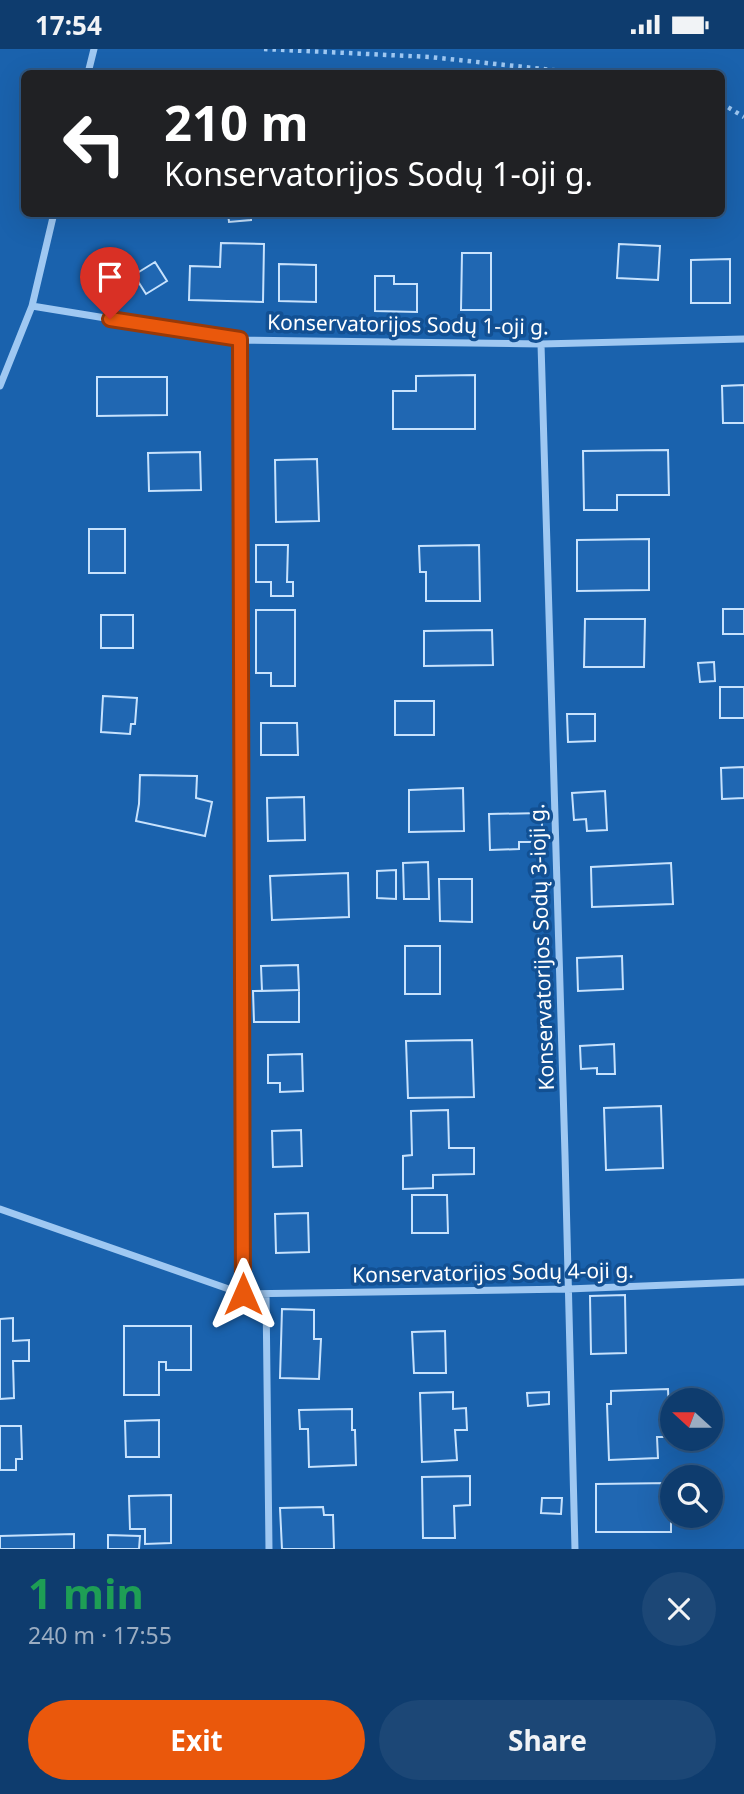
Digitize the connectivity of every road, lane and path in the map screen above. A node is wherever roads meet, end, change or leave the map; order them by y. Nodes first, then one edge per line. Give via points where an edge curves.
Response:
1 (94, 49) edge
2 (264, 49) edge
3 (89, 70) edge
4 (553, 70) edge
5 (725, 105) edge
6 (744, 117) edge
7 (53, 217) edge
8 (32, 306) junction
9 (240, 339) junction
10 (744, 339) edge
11 (541, 344) junction
12 (0, 386) edge
13 (0, 1209) edge
14 (744, 1282) edge
15 (568, 1289) junction
16 (243, 1294) junction
17 (266, 1294) junction
18 (269, 1549) edge
19 (575, 1549) edge

1 - 3 street
2 - 4 path via 430,57
5 - 6 path
7 - 8 street
8 - 9 street, Konservatorijos Sodų 1-oji g.
8 - 12 street
9 - 11 street, Konservatorijos Sodų 1-oji g.
9 - 16 street
10 - 11 street, Konservatorijos Sodų 1-oji g.
11 - 15 street, Konservatorijos Sodų 3-ioji g.
13 - 16 street, Konservatorijos Sodų 4-oji g.
14 - 15 street, Konservatorijos Sodų 4-oji g.
15 - 17 street, Konservatorijos Sodų 4-oji g.
15 - 19 street, Konservatorijos Sodų 3-ioji g.
16 - 17 street, Konservatorijos Sodų 4-oji g.
17 - 18 street

